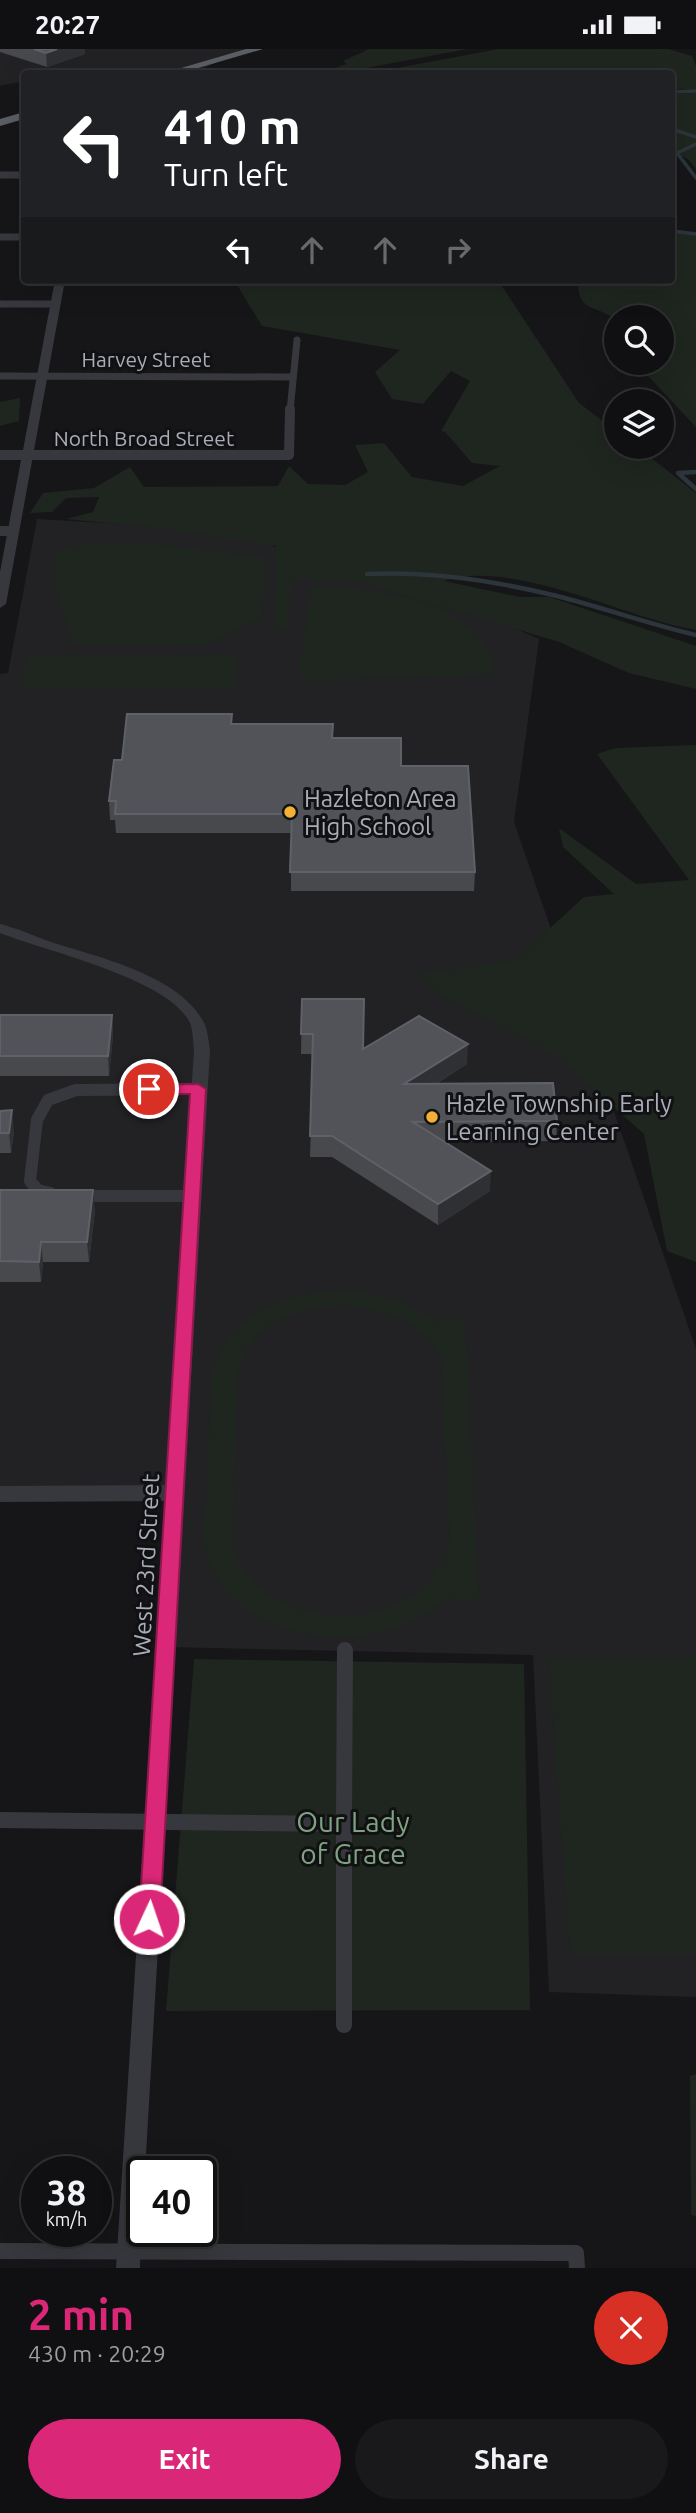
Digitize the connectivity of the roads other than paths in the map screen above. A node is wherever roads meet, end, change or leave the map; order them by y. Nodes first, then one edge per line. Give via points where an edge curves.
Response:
1 (233, 49) edge
2 (258, 49) edge
3 (162, 70) edge
4 (181, 70) edge
5 (21, 116) edge
6 (0, 123) edge
7 (0, 174) edge
8 (21, 175) edge
9 (0, 237) edge
10 (21, 237) edge
11 (59, 284) edge
12 (0, 304) edge
13 (55, 304) junction
14 (297, 340) dead end
15 (0, 376) edge
16 (44, 376) junction
17 (291, 377) junction
18 (0, 456) edge
19 (29, 456) junction
20 (0, 531) edge
21 (13, 531) junction
22 (0, 604) edge
23 (0, 928) edge
24 (198, 1089) junction
25 (193, 1196) junction
26 (175, 1493) junction
27 (0, 1494) edge
28 (345, 1650) dead end
29 (0, 1820) edge
30 (155, 1822) junction
31 (344, 1824) junction
32 (344, 2025) dead end
33 (0, 2251) edge
34 (351, 2254) joint
35 (128, 2259) edge
36 (580, 2263) edge

1 - 3 highway
2 - 4 highway
5 - 6 highway
7 - 8 street
9 - 10 street
11 - 13 street
12 - 13 street
13 - 16 street
14 - 17 street
15 - 16 street, Harvey Street
16 - 17 street, Harvey Street
16 - 19 street
17 - 19 street, North Broad Street via 289,455
18 - 19 street, North Broad Street
19 - 21 street
20 - 21 street
21 - 22 street
23 - 24 street, West 23rd Street via 151,985 176,999 196,1019 202,1050
24 - 25 street, West 23rd Street
24 - 25 street via 76,1090 48,1100 37,1120 30,1163 30,1181 38,1190 63,1196
25 - 26 street, West 23rd Street
26 - 27 street
26 - 30 street, West 23rd Street
28 - 31 street
29 - 30 street
30 - 31 street
30 - 35 street, West 23rd Street
31 - 32 street
33 - 35 street
34 - 35 street
34 - 36 street

